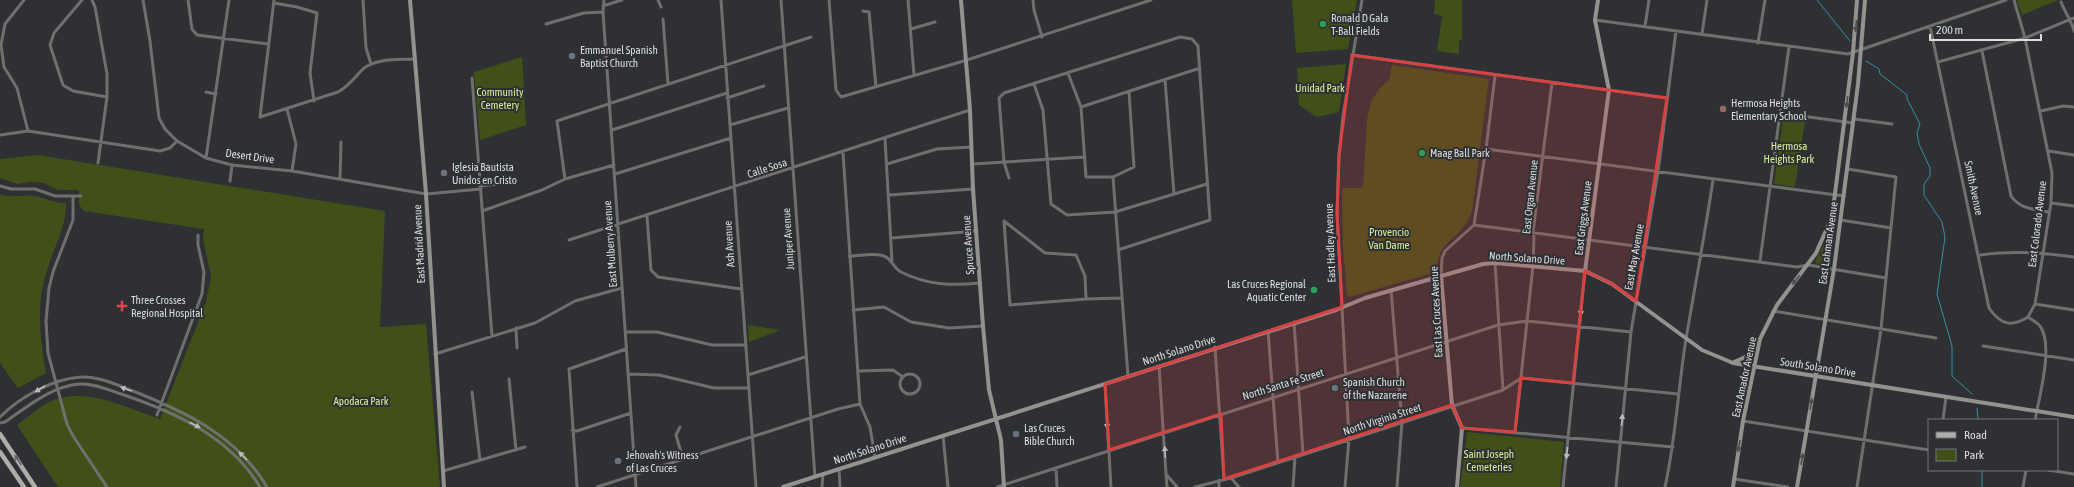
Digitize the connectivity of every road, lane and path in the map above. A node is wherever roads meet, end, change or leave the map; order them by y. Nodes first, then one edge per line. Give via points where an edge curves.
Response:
1 (24, 0) edge
2 (82, 0) edge
3 (92, 0) edge
4 (143, 0) edge
5 (188, 0) edge
6 (229, 0) edge
7 (363, 0) edge
8 (410, 0) edge
9 (604, 0) edge
10 (622, 0) edge
11 (658, 0) edge
12 (721, 0) edge
13 (780, 0) edge
14 (830, 0) edge
15 (908, 0) edge
16 (961, 0) edge
17 (1033, 0) edge
18 (1136, 0) edge
19 (1151, 0) edge
20 (1362, 0) edge
21 (1598, 0) edge
22 (1649, 0) edge
23 (1707, 0) edge
24 (1765, 0) edge
25 (1857, 0) edge
26 (1865, 0) edge
27 (2006, 0) edge
28 (2014, 0) edge
29 (274, 2) edge
30 (2061, 2) dead end
31 (1138, 5) junction
32 (604, 6) junction
33 (661, 7) dead end
34 (863, 11) dead end
35 (603, 12) junction
36 (2074, 18) edge
37 (663, 19) dead end
38 (1595, 20) junction
39 (2068, 20) junction
40 (935, 22) dead end
41 (546, 24) dead end
42 (1645, 26) junction
43 (1930, 26) junction
44 (911, 29) junction
45 (1676, 31) junction
46 (2074, 32) edge
47 (1702, 34) junction
48 (811, 37) dead end
49 (1042, 37) junction
50 (2025, 38) junction
51 (224, 39) junction
52 (1758, 42) junction
53 (268, 44) junction
54 (784, 47) junction
55 (1789, 47) junction
56 (1861, 50) junction
57 (1982, 51) junction
58 (1853, 53) junction
59 (1352, 55) junction
60 (414, 59) junction
61 (967, 60) junction
62 (1938, 62) junction
63 (371, 64) junction
64 (726, 66) junction
65 (1200, 68) junction
66 (1068, 73) junction
67 (914, 75) junction
68 (1495, 76) junction
69 (472, 78) dead end
70 (1165, 80) junction
71 (1552, 83) junction
72 (668, 84) junction
73 (1034, 84) junction
74 (764, 86) dead end
75 (876, 87) junction
76 (1608, 90) junction
77 (206, 92) dead end
78 (1129, 92) junction
79 (727, 93) junction
80 (216, 94) junction
81 (108, 97) junction
82 (728, 98) junction
83 (1667, 98) junction
84 (314, 101) junction
85 (609, 104) junction
86 (1081, 107) junction
87 (2074, 107) edge
88 (788, 108) junction
89 (287, 109) junction
90 (970, 110) junction
91 (2041, 111) junction
92 (1780, 113) junction
93 (1853, 121) junction
94 (1845, 122) junction
95 (1892, 124) dead end
96 (730, 125) junction
97 (612, 130) junction
98 (28, 131) junction
99 (0, 135) edge
100 (731, 138) junction
101 (885, 139) junction
102 (177, 141) junction
103 (102, 142) junction
104 (341, 142) dead end
105 (972, 147) junction
106 (1486, 149) junction
107 (2049, 151) junction
108 (843, 153) junction
109 (2074, 155) edge
110 (1084, 157) junction
111 (206, 158) junction
112 (1542, 158) junction
113 (1047, 160) junction
114 (1004, 162) junction
115 (98, 163) dead end
116 (887, 164) junction
117 (973, 164) junction
118 (232, 165) junction
119 (614, 165) junction
120 (1599, 165) junction
121 (792, 169) junction
122 (1848, 169) junction
123 (292, 171) junction
124 (1658, 172) junction
125 (615, 174) junction
126 (1113, 177) junction
127 (340, 178) junction
128 (1010, 178) dead end
129 (565, 179) junction
130 (1713, 180) junction
131 (230, 181) dead end
132 (507, 183) dead end
133 (1207, 184) junction
134 (0, 186) edge
135 (1770, 186) junction
136 (480, 188) junction
137 (734, 188) junction
138 (973, 189) junction
139 (426, 194) junction
140 (1174, 194) junction
141 (889, 195) junction
142 (1836, 195) junction
143 (73, 196) junction
144 (81, 196) dead end
145 (1844, 196) junction
146 (2051, 203) junction
147 (2074, 206) edge
148 (482, 212) junction
149 (1115, 212) junction
150 (2048, 212) junction
151 (647, 216) junction
152 (1841, 220) junction
153 (618, 225) junction
154 (1474, 225) junction
155 (1891, 228) junction
156 (977, 232) junction
157 (1533, 232) junction
158 (198, 235) dead end
159 (891, 238) junction
160 (1590, 239) junction
161 (569, 240) dead end
162 (1646, 246) junction
163 (1118, 250) junction
164 (2042, 252) junction
165 (1702, 254) junction
166 (1980, 255) junction
167 (849, 256) junction
168 (2074, 257) edge
169 (892, 261) junction
170 (1760, 261) junction
171 (1494, 263) junction
172 (1808, 265) junction
173 (1533, 266) junction
174 (1834, 269) junction
175 (1585, 271) junction
176 (1442, 276) junction
177 (1886, 278) junction
178 (980, 283) junction
179 (622, 288) junction
180 (741, 289) junction
181 (1391, 290) junction
182 (1122, 298) junction
183 (1086, 299) junction
184 (1636, 301) junction
185 (2035, 304) junction
186 (1342, 307) junction
187 (854, 310) junction
188 (2074, 310) edge
189 (1773, 311) junction
190 (2028, 317) junction
191 (1527, 321) junction
192 (1826, 321) junction
193 (1294, 322) junction
194 (1498, 324) junction
195 (983, 326) junction
196 (1579, 326) junction
197 (516, 328) junction
198 (1881, 329) junction
199 (1268, 331) junction
200 (625, 332) junction
201 (1631, 332) junction
202 (492, 336) junction
203 (1936, 338) dead end
204 (1686, 339) junction
205 (1760, 339) junction
206 (1446, 340) junction
207 (745, 345) junction
208 (1983, 346) dead end
209 (1215, 347) junction
210 (517, 348) dead end
211 (626, 349) junction
212 (435, 354) junction
213 (2046, 356) junction
214 (805, 357) junction
215 (1397, 358) junction
216 (2074, 360) edge
217 (1733, 363) junction
218 (1159, 366) junction
219 (1754, 367) junction
220 (859, 371) junction
221 (628, 374) junction
222 (748, 374) junction
223 (1345, 374) junction
224 (1128, 376) junction
225 (1816, 376) junction
226 (903, 377) junction
227 (1522, 378) junction
228 (509, 379) dead end
229 (56, 380) junction
230 (1573, 383) junction
231 (1105, 384) junction
232 (1873, 385) junction
233 (59, 388) junction
234 (748, 388) junction
235 (1298, 388) junction
236 (1625, 388) junction
237 (1503, 390) junction
238 (472, 392) dead end
239 (1678, 394) junction
240 (1273, 396) junction
241 (1946, 397) junction
242 (162, 402) junction
243 (860, 404) junction
244 (1452, 405) junction
245 (159, 408) junction
246 (2037, 410) junction
247 (631, 413) junction
248 (1220, 414) junction
249 (157, 415) dead end
250 (0, 417) edge
251 (2074, 417) edge
252 (810, 418) junction
253 (996, 419) junction
254 (1943, 419) edge
255 (2035, 419) edge
256 (1743, 421) junction
257 (1402, 422) junction
258 (0, 423) edge
259 (680, 427) dead end
260 (1462, 428) junction
261 (572, 430) junction
262 (1164, 432) junction
263 (1515, 432) junction
264 (1807, 432) junction
265 (0, 434) edge
266 (943, 435) junction
267 (222, 436) junction
268 (752, 437) junction
269 (1568, 437) junction
270 (1349, 438) junction
271 (218, 441) junction
272 (1864, 441) junction
273 (1620, 443) junction
274 (525, 447) dead end
275 (1673, 447) junction
276 (516, 450) junction
277 (1109, 450) junction
278 (1928, 450) edge
279 (0, 452) edge
280 (1303, 454) junction
281 (875, 457) junction
282 (1294, 457) junction
283 (684, 459) junction
284 (480, 460) junction
285 (1278, 462) junction
286 (1056, 468) junction
287 (839, 469) junction
288 (2026, 471) edge
289 (2054, 471) edge
290 (443, 472) junction
291 (823, 474) junction
292 (1166, 474) junction
293 (2074, 474) edge
294 (635, 475) junction
295 (815, 477) junction
296 (1231, 478) junction
297 (1734, 478) junction
298 (1224, 479) junction
299 (1219, 480) junction
300 (264, 482) junction
301 (24, 486) edge
302 (259, 486) edge
303 (1004, 486) edge
304 (30, 487) edge
305 (35, 487) edge
306 (107, 487) edge
307 (267, 487) edge
308 (444, 487) edge
309 (577, 487) edge
310 (597, 487) edge
311 (636, 487) edge
312 (756, 487) edge
313 (783, 487) edge
314 (822, 487) edge
315 (840, 487) edge
316 (948, 487) edge
317 (997, 487) edge
318 (1057, 487) edge
319 (1111, 487) edge
320 (1167, 487) edge
321 (1177, 487) edge
322 (1195, 487) edge
323 (1218, 487) edge
324 (1239, 487) edge
325 (1293, 487) edge
326 (1345, 487) edge
327 (1397, 487) edge
328 (1457, 487) edge
329 (1563, 487) edge
330 (1616, 487) edge
331 (1665, 487) edge
332 (1733, 487) edge
333 (1788, 487) edge
334 (1797, 487) edge
335 (1857, 487) edge
336 (2023, 487) edge

1 - 98 street via 5,24 1,45 4,67 17,88
2 - 81 street via 54,34 50,45 63,85 73,91
3 - 81 street via 107,74
4 - 102 street, Desert Drive via 158,118
5 - 51 street via 192,29 197,34
6 - 51 street
7 - 63 street via 366,48
8 - 60 main road, East Madrid Avenue
9 - 32 street, East Mulberry Avenue
10 - 32 street
11 - 33 street
12 - 64 street, Ash Avenue
13 - 54 street, Juniper Avenue
14 - 75 street via 836,90 841,97
15 - 44 street
16 - 61 main road, Spruce Avenue
17 - 49 street
18 - 31 street
19 - 31 street
20 - 59 street, East Hadley Avenue
21 - 38 main road, East Griggs Avenue
22 - 42 street
23 - 47 street
24 - 52 street
25 -> 58 main road, East Lohman Avenue
26 - 56 main road, East Lohman Avenue
27 - 43 street
28 - 50 street, East Colorado Avenue
29 - 53 street
29 - 84 street via 317,13 310,73
30 - 39 street
31 - 49 street
32 - 35 street, East Mulberry Avenue
34 - 75 street via 869,12
35 - 41 street via 584,13
35 - 85 street, East Mulberry Avenue
36 - 39 street
37 - 72 street
38 - 42 street
38 - 76 main road, East Griggs Avenue
39 - 46 street via 2073,25
39 - 50 street
40 - 44 street
42 - 45 street
43 - 56 street
43 - 62 street, Smith Avenue
44 - 67 street
45 - 47 street
45 - 83 street, East May Avenue
47 - 52 street
48 - 54 street
49 - 61 street
50 - 57 street
50 - 91 street, East Colorado Avenue
51 - 53 street
51 - 80 street
52 - 55 street
53 - 89 street via 260,117
54 - 64 street
54 - 88 street, Juniper Avenue
55 - 58 street
55 - 92 street
56 - 58 street
56 - 93 main road, East Lohman Avenue
57 - 62 street
57 - 150 street via 2011,196 2016,203 2025,208
58 -> 94 main road, East Lohman Avenue
59 - 68 street
59 - 186 street, East Hadley Avenue via 1339,155 1337,214
60 - 63 street
60 - 139 main road, East Madrid Avenue
61 - 67 street
61 - 90 main road, Spruce Avenue
62 - 166 street, Smith Avenue
63 - 84 street via 346,88
64 - 72 street
64 - 79 street, Ash Avenue
65 - 66 street via 1198,46 1192,39 1180,37
65 - 70 street
65 - 133 street
66 - 73 street
66 - 86 street
67 - 75 street
68 - 71 street
68 - 106 street
69 - 136 street
70 - 78 street
70 - 140 street
71 - 76 street
71 - 112 street, East Organ Avenue
72 - 85 street
73 - 113 street via 1043,110
73 - 114 street via 1004,93 999,98
74 - 82 street
76 - 83 street
76 - 120 main road, East Griggs Avenue
77 - 80 street
78 - 86 street
78 - 126 street via 1134,167
79 - 82 street, Ash Avenue
79 - 97 street
80 - 111 street
81 - 103 street
82 - 96 street, Ash Avenue
83 - 124 street, East May Avenue
84 - 89 street
85 - 97 street, East Mulberry Avenue
85 - 129 street via 557,121
86 - 110 street
87 - 91 street via 2063,106
88 - 96 street
88 - 121 street, Juniper Avenue
89 - 123 street via 296,144
90 - 101 street, Calle Sosa
90 - 105 main road, Spruce Avenue
91 - 107 street, East Colorado Avenue
92 - 94 street
92 - 135 street
93 - 94 street
93 - 95 street
93 - 122 main road, East Lohman Avenue
94 - 142 main road, East Lohman Avenue
96 - 100 street, Ash Avenue
97 - 119 street, East Mulberry Avenue
98 - 99 street
98 - 103 street
100 - 125 street
100 - 137 street, Ash Avenue
101 - 108 street, Calle Sosa
101 - 116 street
102 - 103 street via 170,148 160,151
102 - 111 street, Desert Drive
103 - 115 street
104 - 127 street
105 - 116 street via 937,148
105 - 117 main road, Spruce Avenue
106 - 112 street
106 - 154 street
107 - 109 street
107 - 146 street, East Colorado Avenue via 2052,173
108 - 121 street, Calle Sosa
108 - 167 street
110 - 113 street
110 - 126 street via 1086,177
111 - 118 street, Desert Drive
112 - 120 street
112 - 157 street, East Organ Avenue
113 - 114 street
113 - 149 street via 1051,204 1067,215
114 - 117 street
114 - 128 street
116 - 141 street
117 - 138 main road, Spruce Avenue
118 - 123 street, Desert Drive
118 - 131 street
119 - 125 street, East Mulberry Avenue
119 - 129 street
120 - 124 street
120 - 160 main road, East Griggs Avenue
121 - 137 street, Calle Sosa
121 - 214 street, Juniper Avenue
122 - 145 main road, East Lohman Avenue
122 - 155 street via 1896,177
123 - 127 street, Desert Drive
124 - 130 street
124 - 162 street, East May Avenue
125 - 153 street, East Mulberry Avenue
126 - 149 street
127 - 139 street, Desert Drive
129 - 148 street
130 - 135 street
130 - 165 street
132 - 136 street, Desert Drive
133 - 140 street
133 - 163 street via 1210,220
134 - 143 street via 11,190 35,189 55,196
135 - 142 street
135 - 170 street
136 - 139 street, Desert Drive
136 - 148 street
137 - 151 street, Calle Sosa
137 - 180 street, Ash Avenue
138 - 141 street
138 - 156 main road, Spruce Avenue
139 - 212 main road, East Madrid Avenue
140 - 149 street
141 - 159 street
142 - 145 street
142 - 172 main road, East Amador Avenue via 1832,217
143 - 144 street
143 - 229 street via 73,220 53,272 47,303 48,353
145 - 152 main road, East Lohman Avenue
146 - 147 street
146 - 150 street, East Colorado Avenue
148 - 202 street
149 - 163 street
150 - 164 street, East Colorado Avenue
151 - 153 street, Calle Sosa
151 - 180 street via 651,270 658,277
152 - 155 street
152 - 174 main road, East Lohman Avenue
153 - 161 street, Calle Sosa
153 - 179 street, East Mulberry Avenue
154 - 157 street
154 - 176 street, East Las Cruces Avenue via 1445,251 1442,258
155 - 177 street
156 - 159 street
156 - 178 main road, Spruce Avenue
157 - 160 street
157 - 173 street, East Organ Avenue
158 - 242 street via 204,272 202,294
159 - 169 street
160 - 162 street
160 - 175 main road, East Griggs Avenue
162 - 165 street
162 - 184 street, East May Avenue
163 - 182 street
164 - 166 street
164 - 168 street
164 - 185 street, East Colorado Avenue
165 - 170 street
165 - 204 street
166 - 190 street, Smith Avenue via 1989,308 1996,318 2008,323 2018,323
167 - 169 street via 881,254
167 - 187 street
169 - 178 street via 899,271 933,284 951,286
170 - 172 street via 1797,267
171 - 173 main road, North Solano Drive
171 - 176 main road, North Solano Drive via 1470,266
171 - 194 street
172 - 174 street
172 -> 189 main road, East Amador Avenue
173 - 175 main road, North Solano Drive
173 - 191 street, East Organ Avenue
174 - 177 street
174 - 192 main road, East Lohman Avenue
175 - 184 main road, South Solano Drive via 1612,284
175 -> 196 street, East Griggs Avenue
176 - 181 main road, North Solano Drive
176 - 206 main road, East Las Cruces Avenue
177 - 198 street
178 - 195 main road, Spruce Avenue
179 - 197 street via 575,301 535,323
179 - 200 street, East Mulberry Avenue
180 - 207 street, Ash Avenue
181 - 186 main road, North Solano Drive
181 - 215 street
182 - 183 street
182 - 224 street
183 - 183 street via 1010,305 1004,221 1045,253 1076,255 1084,276
184 - 201 street, East May Avenue
184 - 204 main road, South Solano Drive
185 - 188 street
185 - 190 street, East Colorado Avenue
186 - 193 main road, North Solano Drive
186 - 223 street, East Hadley Avenue
187 - 195 street via 884,307 911,322 949,328
187 - 220 street
189 - 192 street
189 - 205 main road, East Amador Avenue
190 - 213 street via 2040,326 2045,338
191 - 194 street, North Santa Fe Street
191 - 196 street, North Santa Fe Street
191 - 227 street, East Organ Avenue
192 - 198 street
192 - 225 main road, East Lohman Avenue
193 - 199 main road, North Solano Drive
193 - 235 street
194 - 206 street, North Santa Fe Street
194 - 237 street
195 - 253 main road, Spruce Avenue via 989,390
196 - 201 street, North Santa Fe Street
196 - 230 street, East Griggs Avenue
197 - 202 street
197 - 210 street
198 - 203 street
198 - 232 street
199 - 209 main road, North Solano Drive
199 - 240 street
200 - 207 street via 657,332 712,345
200 - 211 street, East Mulberry Avenue
201 - 236 street, East May Avenue
202 - 212 street
204 - 217 main road, South Solano Drive via 1714,356
204 - 239 street
205 - 217 main road via 1750,355
205 - 219 main road, East Amador Avenue
206 - 215 street, North Santa Fe Street
206 - 244 main road, East Las Cruces Avenue
207 - 222 street, Ash Avenue
208 - 213 street
209 - 218 main road, North Solano Drive
209 - 248 street
211 - 221 street, East Mulberry Avenue
211 - 261 street via 569,369
212 - 290 main road, East Madrid Avenue
213 - 216 street
213 - 246 street
214 - 222 street
214 - 252 street, Juniper Avenue
215 - 223 street, North Santa Fe Street
215 - 257 street
217 - 219 main road, South Solano Drive
218 - 224 main road, North Solano Drive
218 - 262 street
219 - 225 main road, South Solano Drive
219 - 256 main road, East Amador Avenue
220 - 226 street via 893,370
220 - 243 street
221 - 234 street via 659,375 714,388
221 - 247 street, East Mulberry Avenue
222 - 234 street, Ash Avenue
223 - 235 street, North Santa Fe Street
223 - 270 street, East Hadley Avenue
224 - 231 main road, North Solano Drive
225 - 232 main road, South Solano Drive
264 -> 225 main road, East Lohman Avenue
226 - 226 street via 900,383 902,389 910,394 916,391 919,386 916,376 909,374
227 - 230 street
227 - 237 street, North Virginia Street
227 - 263 street, East Organ Avenue
228 - 276 street
229 - 233 street
242 -> 229 street via 94,378
229 -> 250 street
230 - 236 street
230 - 269 street, East Griggs Avenue
231 - 253 main road, North Solano Drive
231 -> 277 street
232 - 241 main road, South Solano Drive
232 - 272 street
233 - 245 street via 90,385
233 - 258 street
233 - 306 street via 62,408 73,436
234 - 268 street, Ash Avenue
235 - 240 street, North Santa Fe Street
235 - 280 street
236 - 239 street
273 -> 236 street, East May Avenue
237 - 244 street, North Virginia Street
238 - 284 street
239 - 275 street
240 - 248 street, North Santa Fe Street
240 - 285 street
241 - 246 main road, South Solano Drive
241 - 254 street
242 - 245 street
242 - 267 street via 199,420
243 - 252 street
243 - 281 street via 870,427
244 - 257 street, North Virginia Street
244 - 260 main road, East Las Cruces Avenue
245 - 249 street
245 -> 271 street via 206,431
246 - 251 main road, South Solano Drive
246 - 255 street
247 - 261 street via 577,431
247 - 294 street, East Mulberry Avenue
248 - 262 street, North Santa Fe Street
248 - 298 street
252 - 268 street
252 - 295 street, Juniper Avenue
253 - 266 main road, North Solano Drive
253 - 303 main road, Spruce Avenue via 1001,440
256 - 264 street
256 -> 297 main road, East Amador Avenue
257 - 270 street, North Virginia Street
257 - 327 street
259 - 283 street via 676,435
260 - 263 street
260 - 328 main road, East Las Cruces Avenue
261 - 309 street
262 - 277 street, North Santa Fe Street
292 -> 262 street
263 - 269 street
264 - 272 street
334 -> 264 main road, East Lohman Avenue
305 -> 265 main road
266 - 281 main road, North Solano Drive
266 - 316 street
267 - 271 street
300 -> 267 street via 246,458
268 - 283 street
268 - 312 street, Ash Avenue
269 - 273 street
269 -> 329 street, East Griggs Avenue
270 - 280 street, North Virginia Street
270 - 326 street, East Hadley Avenue
271 - 302 street via 238,459
272 - 278 street
272 - 335 street
273 - 275 street
273 - 330 street, East May Avenue
274 - 276 street
275 - 331 street
276 - 284 street
277 - 286 street, North Santa Fe Street
277 - 319 street
279 - 301 main road
280 - 282 street, North Virginia Street
281 - 287 main road, North Solano Drive
282 - 285 street, North Virginia Street
282 - 325 street
283 - 294 street
284 - 290 street
285 - 296 street, North Virginia Street
286 - 303 street, North Santa Fe Street
286 - 318 street
287 - 291 main road, North Solano Drive
287 - 315 street
288 - 336 street
289 - 293 street
290 - 308 main road, East Madrid Avenue
291 - 295 main road, North Solano Drive
291 - 314 street
292 - 320 street
292 - 321 street
294 - 310 street
294 - 311 street, East Mulberry Avenue
295 - 313 main road, North Solano Drive
296 - 298 street, North Virginia Street
296 - 324 street
297 - 332 main road, East Amador Avenue
297 - 333 street
298 - 299 street, North Virginia Street
299 - 322 street, North Virginia Street
299 - 323 street
300 - 302 street
300 - 307 street
301 - 304 main road
303 - 317 street, North Santa Fe Street

